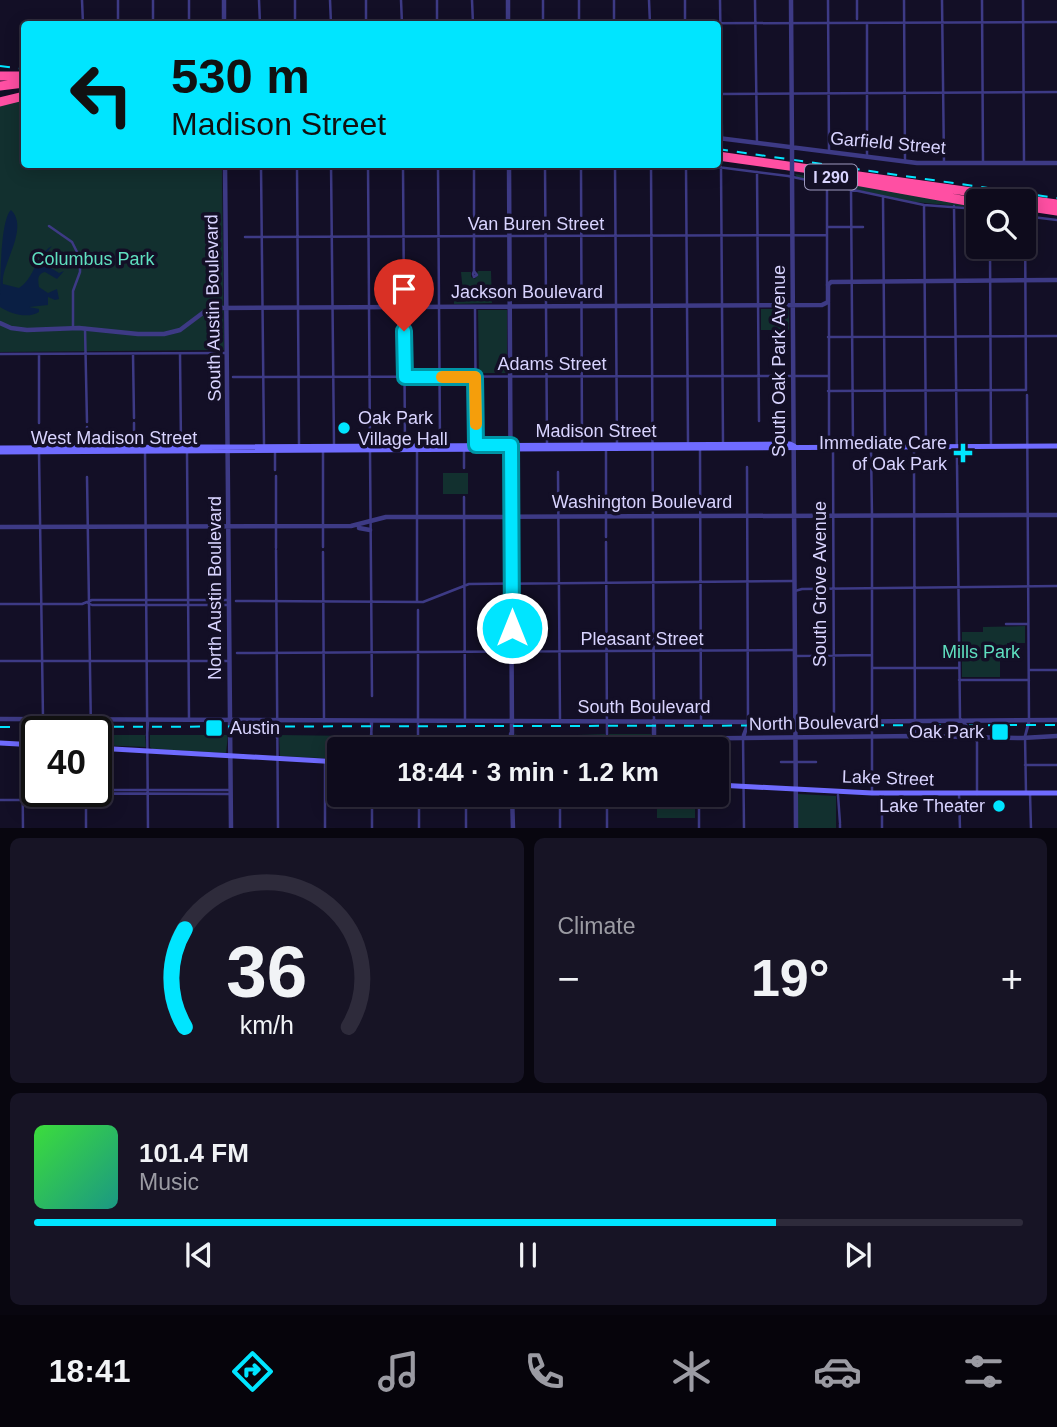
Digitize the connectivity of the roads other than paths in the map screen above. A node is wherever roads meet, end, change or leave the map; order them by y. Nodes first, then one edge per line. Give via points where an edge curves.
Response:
1 (82, 0) edge
2 (118, 0) edge
3 (153, 0) edge
4 (188, 0) edge
5 (224, 0) edge
6 (259, 0) edge
7 (295, 0) edge
8 (331, 0) edge
9 (366, 0) edge
10 (401, 0) edge
11 (437, 0) edge
12 (472, 0) edge
13 (508, 0) edge
14 (543, 0) edge
15 (579, 0) edge
16 (614, 0) edge
17 (649, 0) edge
18 (685, 0) edge
19 (720, 0) edge
20 (755, 0) edge
21 (791, 0) edge
22 (828, 0) edge
23 (857, 0) edge
24 (904, 0) edge
25 (942, 0) edge
26 (982, 0) edge
27 (1023, 0) edge
28 (857, 19) dead end
29 (83, 21) edge
30 (118, 21) edge
31 (153, 21) edge
32 (189, 21) edge
33 (224, 21) edge
34 (260, 21) edge
35 (295, 21) edge
36 (331, 21) edge
37 (366, 21) edge
38 (402, 21) edge
39 (437, 21) edge
40 (473, 21) edge
41 (508, 21) edge
42 (544, 21) edge
43 (579, 21) edge
44 (614, 21) edge
45 (650, 21) edge
46 (685, 21) edge
47 (720, 21) edge
48 (866, 22) junction
49 (904, 22) junction
50 (942, 22) junction
51 (982, 22) junction
52 (1023, 22) junction
53 (1057, 22) edge
54 (721, 23) edge
55 (756, 23) junction
56 (791, 23) junction
57 (829, 23) junction
58 (0, 76) edge
59 (21, 76) edge
60 (21, 83) edge
61 (0, 86) edge
62 (1057, 92) edge
63 (867, 93) junction
64 (904, 93) junction
65 (943, 93) junction
66 (983, 93) junction
67 (1024, 93) junction
68 (721, 94) edge
69 (756, 94) junction
70 (791, 94) junction
71 (829, 94) junction
72 (21, 95) edge
73 (21, 96) edge
74 (0, 99) edge
75 (721, 138) edge
76 (757, 143) junction
77 (792, 148) junction
78 (829, 152) junction
79 (721, 156) edge
80 (867, 157) junction
81 (905, 162) junction
82 (944, 163) junction
83 (983, 163) junction
84 (1024, 163) junction
85 (1057, 163) edge
86 (721, 164) edge
87 (721, 164) edge
88 (225, 168) edge
89 (261, 168) edge
90 (297, 168) edge
91 (331, 168) edge
92 (368, 168) edge
93 (403, 168) edge
94 (438, 168) edge
95 (474, 168) edge
96 (509, 168) edge
97 (545, 168) edge
98 (580, 168) edge
99 (615, 168) edge
100 (651, 168) edge
101 (686, 168) edge
102 (719, 168) edge
103 (757, 171) junction
104 (792, 176) junction
105 (827, 183) junction
106 (851, 188) junction
107 (966, 190) edge
108 (883, 196) junction
109 (944, 197) junction
110 (966, 199) edge
111 (966, 202) edge
112 (924, 205) junction
113 (954, 206) junction
114 (1036, 207) edge
115 (966, 208) edge
116 (1036, 209) edge
117 (1057, 212) edge
118 (1036, 215) edge
119 (49, 226) dead end
120 (827, 227) junction
121 (851, 227) junction
122 (863, 227) dead end
123 (827, 234) junction
124 (616, 235) junction
125 (651, 235) junction
126 (687, 235) junction
127 (722, 235) junction
128 (757, 235) junction
129 (792, 235) junction
130 (368, 236) junction
131 (404, 236) junction
132 (439, 236) junction
133 (474, 236) junction
134 (510, 236) junction
135 (545, 236) junction
136 (581, 236) junction
137 (245, 237) dead end
138 (262, 237) junction
139 (297, 237) junction
140 (332, 237) junction
141 (989, 259) edge
142 (1025, 259) edge
143 (474, 271) dead end
144 (925, 281) junction
145 (955, 281) junction
146 (990, 281) junction
147 (1025, 281) junction
148 (1056, 281) edge
149 (852, 282) junction
150 (883, 282) junction
151 (828, 284) junction
152 (758, 305) junction
153 (793, 305) junction
154 (827, 305) junction
155 (546, 306) junction
156 (582, 306) junction
157 (616, 306) junction
158 (652, 306) junction
159 (687, 306) junction
160 (722, 306) junction
161 (227, 307) junction
162 (333, 307) junction
163 (369, 307) junction
164 (404, 307) junction
165 (439, 307) junction
166 (475, 307) junction
167 (510, 307) junction
168 (262, 308) junction
169 (298, 308) junction
170 (0, 323) edge
171 (73, 328) junction
172 (85, 328) junction
173 (852, 336) junction
174 (884, 336) junction
175 (925, 336) junction
176 (955, 336) junction
177 (990, 336) junction
178 (1026, 336) junction
179 (1057, 336) edge
180 (828, 337) junction
181 (227, 353) junction
182 (0, 354) edge
183 (39, 354) junction
184 (86, 354) junction
185 (133, 354) junction
186 (180, 354) junction
187 (582, 376) junction
188 (617, 376) junction
189 (652, 376) junction
190 (688, 376) junction
191 (723, 376) junction
192 (758, 376) junction
193 (794, 376) junction
194 (828, 376) junction
195 (233, 377) dead end
196 (263, 377) junction
197 (298, 377) junction
198 (333, 377) junction
199 (369, 377) junction
200 (405, 377) junction
201 (440, 377) junction
202 (475, 377) junction
203 (511, 377) junction
204 (546, 377) junction
205 (956, 390) junction
206 (991, 390) junction
207 (828, 391) junction
208 (852, 391) junction
209 (884, 391) junction
210 (926, 391) junction
211 (1027, 395) dead end
212 (134, 418) dead end
213 (759, 421) dead end
214 (39, 423) dead end
215 (134, 423) dead end
216 (885, 438) dead end
217 (794, 446) junction
218 (831, 446) junction
219 (853, 446) junction
220 (871, 446) junction
221 (914, 446) junction
222 (926, 446) junction
223 (956, 446) junction
224 (991, 446) junction
225 (1027, 446) junction
226 (1057, 446) edge
227 (547, 447) junction
228 (582, 447) junction
229 (606, 447) junction
230 (617, 447) junction
231 (653, 447) junction
232 (688, 447) junction
233 (700, 447) junction
234 (723, 447) junction
235 (370, 448) junction
236 (405, 448) junction
237 (417, 448) junction
238 (440, 448) junction
239 (464, 448) junction
240 (476, 448) junction
241 (511, 448) junction
242 (145, 449) junction
243 (228, 449) junction
244 (264, 449) junction
245 (275, 449) junction
246 (299, 449) junction
247 (323, 449) junction
248 (334, 449) junction
249 (0, 450) edge
250 (87, 450) junction
251 (134, 450) junction
252 (183, 450) junction
253 (40, 452) junction
254 (747, 467) dead end
255 (464, 468) dead end
256 (275, 470) dead end
257 (558, 472) dead end
258 (276, 476) dead end
259 (87, 477) dead end
260 (464, 498) dead end
261 (370, 514) junction
262 (747, 515) junction
263 (1027, 515) junction
264 (1057, 515) edge
265 (558, 516) junction
266 (606, 516) junction
267 (653, 516) junction
268 (700, 516) junction
269 (914, 516) junction
270 (957, 516) junction
271 (386, 517) junction
272 (417, 517) junction
273 (464, 517) junction
274 (512, 517) junction
275 (794, 517) junction
276 (833, 517) junction
277 (872, 517) junction
278 (370, 522) junction
279 (351, 526) junction
280 (0, 527) edge
281 (40, 527) junction
282 (88, 527) junction
283 (146, 527) junction
284 (187, 527) junction
285 (229, 527) junction
286 (276, 527) junction
287 (323, 527) junction
288 (370, 530) junction
289 (323, 547) dead end
290 (323, 552) dead end
291 (606, 582) junction
292 (653, 582) junction
293 (701, 582) junction
294 (747, 582) junction
295 (559, 583) junction
296 (512, 584) junction
297 (464, 586) junction
298 (795, 586) junction
299 (1028, 586) junction
300 (1057, 586) edge
301 (915, 587) junction
302 (958, 587) junction
303 (833, 588) junction
304 (872, 588) junction
305 (802, 589) junction
306 (147, 600) junction
307 (188, 600) junction
308 (276, 601) junction
309 (232, 602) junction
310 (324, 602) junction
311 (371, 602) junction
312 (417, 602) junction
313 (88, 603) junction
314 (0, 604) edge
315 (41, 604) junction
316 (147, 605) junction
317 (188, 605) junction
318 (418, 610) dead end
319 (1006, 624) dead end
320 (1028, 624) junction
321 (748, 650) junction
322 (559, 651) junction
323 (606, 651) junction
324 (654, 651) junction
325 (701, 651) junction
326 (371, 652) junction
327 (418, 652) junction
328 (465, 652) junction
329 (512, 652) junction
330 (237, 653) dead end
331 (277, 653) junction
332 (324, 653) junction
333 (795, 653) junction
334 (872, 655) junction
335 (834, 656) junction
336 (42, 661) junction
337 (89, 661) junction
338 (147, 661) junction
339 (188, 661) junction
340 (230, 661) junction
341 (0, 662) edge
342 (872, 668) junction
343 (916, 668) junction
344 (959, 668) junction
345 (1029, 670) junction
346 (1057, 670) edge
347 (959, 680) junction
348 (1029, 680) junction
349 (372, 696) dead end
350 (43, 716) edge
351 (89, 716) edge
352 (0, 719) edge
353 (189, 719) junction
354 (418, 720) junction
355 (465, 720) junction
356 (512, 720) junction
357 (560, 720) junction
358 (1029, 720) junction
359 (1057, 720) edge
360 (21, 721) edge
361 (112, 721) edge
362 (148, 721) junction
363 (277, 721) junction
364 (324, 721) junction
365 (371, 721) junction
366 (607, 721) junction
367 (654, 721) junction
368 (701, 721) junction
369 (873, 721) junction
370 (916, 721) junction
371 (962, 721) junction
372 (230, 722) junction
373 (747, 722) junction
374 (796, 722) junction
375 (834, 722) junction
376 (916, 736) junction
377 (1057, 736) edge
378 (371, 737) edge
379 (418, 737) edge
380 (512, 737) edge
381 (607, 737) edge
382 (654, 737) edge
383 (872, 737) junction
384 (975, 737) junction
385 (1025, 737) junction
386 (729, 738) edge
387 (744, 738) junction
388 (796, 738) junction
389 (21, 740) edge
390 (0, 743) edge
391 (112, 749) edge
392 (148, 751) junction
393 (230, 756) junction
394 (278, 758) junction
395 (325, 761) joint
396 (781, 762) dead end
397 (796, 762) junction
398 (816, 762) dead end
399 (1025, 765) junction
400 (1057, 765) edge
401 (729, 785) edge
402 (744, 786) junction
403 (796, 789) junction
404 (112, 790) edge
405 (112, 792) edge
406 (148, 792) junction
407 (231, 792) junction
408 (872, 793) junction
409 (882, 793) junction
410 (1028, 793) junction
411 (1057, 793) edge
412 (959, 794) junction
413 (977, 794) junction
414 (838, 795) dead end
415 (0, 800) edge
416 (21, 800) edge
417 (22, 807) edge
418 (86, 807) edge
419 (372, 807) edge
420 (419, 807) edge
421 (466, 807) edge
422 (512, 807) edge
423 (560, 807) edge
424 (607, 807) edge
425 (699, 807) edge
426 (840, 826) edge
427 (23, 828) edge
428 (86, 828) edge
429 (148, 828) edge
430 (231, 828) edge
431 (278, 828) edge
432 (325, 828) edge
433 (372, 828) edge
434 (419, 828) edge
435 (466, 828) edge
436 (513, 828) edge
437 (560, 828) edge
438 (607, 828) edge
439 (699, 828) edge
440 (744, 828) edge
441 (796, 828) edge
442 (882, 828) edge
443 (960, 828) edge
444 (1031, 828) edge

1 - 29 street
2 - 30 street
3 - 31 street
4 - 32 street
5 - 33 street
6 - 34 street
7 - 35 street
8 - 36 street
9 - 37 street
10 - 38 street
11 - 39 street
12 - 40 street
13 - 41 street
14 - 42 street
15 - 43 street
16 - 44 street
17 - 45 street
18 - 46 street
19 - 47 street
20 - 55 street
21 - 56 street, South Oak Park Avenue
22 - 57 street
23 - 28 street
24 - 49 street
25 - 50 street
26 - 51 street
27 - 52 street
48 - 49 street
48 - 57 street
48 - 63 street
49 - 50 street
49 - 64 street
50 - 51 street
50 - 65 street
51 - 52 street
51 - 66 street
52 - 53 street
52 - 67 street
54 - 55 street
55 - 56 street
55 - 69 street
56 - 57 street
56 - 70 street, South Oak Park Avenue
57 - 71 street
58 - 59 highway
60 - 61 highway
62 - 67 street
63 - 64 street
63 - 71 street
63 - 80 street
64 - 65 street
64 - 81 street
65 - 66 street
65 - 82 street
66 - 67 street
66 - 83 street
67 - 84 street
68 - 69 street
69 - 70 street
69 - 76 street
70 - 71 street
70 - 77 street, South Oak Park Avenue
71 - 78 street
72 - 74 highway
73 - 74 highway
75 - 76 street, Garfield Street
76 - 77 street, Garfield Street
77 - 78 street, Garfield Street
77 - 104 street, South Oak Park Avenue, bridge
78 - 80 street, Garfield Street
79 - 107 highway, I 290
80 - 81 street, Garfield Street
81 - 82 street, Garfield Street
82 - 83 street, Garfield Street
83 - 84 street, Garfield Street
84 - 85 street, Garfield Street
86 - 103 street
87 - 109 highway, I 290 via 812,173
88 - 161 street, South Austin Boulevard
89 - 138 street
90 - 139 street
91 - 140 street
92 - 130 street
93 - 131 street
94 - 132 street
95 - 133 street
96 - 134 street
97 - 135 street
98 - 136 street
99 - 124 street
100 - 125 street
101 - 126 street
102 - 127 street
103 - 104 street
103 - 128 street
104 - 105 street
104 - 129 street, South Oak Park Avenue
105 - 106 street
105 - 120 street, South Grove Avenue
106 - 108 street
106 - 121 street
108 - 112 street
108 - 150 street
109 - 110 highway
109 - 111 highway, I 290
112 - 113 street
112 - 144 street
113 - 115 street
113 - 145 street
114 - 117 highway, I 290
116 - 117 highway
117 - 118 street
119 - 171 street via 72,242 80,261 73,291
120 - 121 street
120 - 123 street, South Grove Avenue
121 - 122 street
121 - 149 street
123 - 129 street, Van Buren Street
123 - 151 street, South Grove Avenue
124 - 125 street, Van Buren Street
124 - 136 street, Van Buren Street
124 - 157 street
125 - 126 street, Van Buren Street
125 - 158 street
126 - 127 street, Van Buren Street
126 - 159 street
127 - 128 street, Van Buren Street
127 - 160 street
128 - 129 street, Van Buren Street
128 - 152 street
129 - 153 street, South Oak Park Avenue
130 - 131 street, Van Buren Street
130 - 140 street, Van Buren Street
130 - 163 street
131 - 132 street, Van Buren Street
131 - 164 street
132 - 133 street, Van Buren Street
132 - 165 street
133 - 134 street, Van Buren Street
133 - 143 street
134 - 135 street, Van Buren Street
134 - 167 street
135 - 136 street, Van Buren Street
135 - 155 street
136 - 156 street
137 - 138 street, Van Buren Street
138 - 139 street, Van Buren Street
138 - 168 street
139 - 140 street, Van Buren Street
139 - 169 street
140 - 162 street
141 - 146 street
142 - 147 street
144 - 145 street
144 - 150 street
144 - 175 street
145 - 146 street
145 - 176 street
146 - 147 street
146 - 177 street
147 - 148 street
147 - 178 street
149 - 150 street
149 - 151 street
149 - 173 street
150 - 174 street
151 - 154 street, South Grove Avenue
152 - 153 street, Jackson Boulevard
152 - 160 street, Jackson Boulevard
152 - 192 street
153 - 154 street, Jackson Boulevard
153 - 193 street, South Oak Park Avenue
154 - 180 street, South Grove Avenue
155 - 156 street, Jackson Boulevard
155 - 167 street, Jackson Boulevard
155 - 204 street
156 - 157 street, Jackson Boulevard
156 - 187 street
157 - 158 street, Jackson Boulevard
157 - 188 street
158 - 159 street, Jackson Boulevard
158 - 189 street
159 - 160 street, Jackson Boulevard
159 - 190 street
160 - 191 street
161 - 168 street, Jackson Boulevard
161 - 172 street via 208,311 185,328 164,334
161 - 181 street, South Austin Boulevard
162 - 163 street, Jackson Boulevard
162 - 169 street, Jackson Boulevard
162 - 198 street
163 - 164 street, Jackson Boulevard
163 - 199 street
164 - 165 street, Jackson Boulevard
164 - 200 street
165 - 166 street, Jackson Boulevard
165 - 201 street
166 - 167 street, Jackson Boulevard
166 - 202 street
167 - 203 street
168 - 169 street, Jackson Boulevard
168 - 196 street
169 - 197 street
170 - 171 street via 21,330
171 - 172 street
172 - 184 street
173 - 174 street
173 - 180 street
173 - 208 street
174 - 175 street
174 - 209 street
175 - 176 street
175 - 210 street
176 - 177 street
176 - 205 street
177 - 178 street
177 - 206 street
178 - 179 street
178 - 206 street via 1026,390
180 - 194 street, South Grove Avenue
181 - 186 street
181 - 243 street, South Austin Boulevard
182 - 183 street
183 - 184 street
183 - 214 street
184 - 185 street
184 - 250 street
185 - 186 street
185 - 212 street
186 - 252 street
187 - 188 street, Adams Street
187 - 204 street, Adams Street
187 - 228 street
188 - 189 street, Adams Street
188 - 230 street
189 - 190 street, Adams Street
189 - 231 street
190 - 191 street, Adams Street
190 - 232 street
191 - 192 street, Adams Street
191 - 234 street
192 - 193 street, Adams Street
192 - 213 street
193 - 194 street, Adams Street
193 - 217 street, South Oak Park Avenue
194 - 207 street, South Grove Avenue
195 - 196 street, Adams Street
196 - 197 street, Adams Street
196 - 244 street
197 - 198 street, Adams Street
197 - 246 street
198 - 199 street, Adams Street
198 - 248 street
199 - 200 street, Adams Street
199 - 235 street
200 - 201 street, Adams Street
200 - 236 street
201 - 202 street, Adams Street
201 - 238 street
202 - 203 street, Adams Street
202 - 240 street
203 - 204 street, Adams Street
203 - 241 street
204 - 227 street
205 - 206 street
205 - 210 street
205 - 223 street
206 - 224 street
207 - 208 street
207 - 218 street, South Grove Avenue
208 - 209 street
208 - 219 street
209 - 210 street
209 - 216 street
210 - 222 street
211 - 225 street
215 - 251 street
217 - 218 main road, Madison Street
217 - 234 main road, Madison Street
217 - 275 street, South Oak Park Avenue
218 - 219 main road, Madison Street
218 - 276 street, South Grove Avenue
219 - 220 main road, Madison Street
220 - 221 main road, Madison Street
220 - 277 street
221 - 222 main road, Madison Street
221 - 269 street
222 - 223 main road, Madison Street
223 - 224 main road, Madison Street
223 - 270 street
224 - 225 main road, Madison Street
225 - 226 main road, Madison Street
225 - 263 street
227 - 228 main road, Madison Street
227 - 241 main road, Madison Street
228 - 229 main road, Madison Street
229 - 230 main road, Madison Street
229 - 266 street
230 - 231 main road, Madison Street
231 - 232 main road, Madison Street
231 - 267 street
232 - 233 main road, Madison Street
233 - 234 main road, Madison Street
233 - 268 street
235 - 236 main road, Madison Street
235 - 248 main road, Madison Street
235 - 261 street
236 - 237 main road, Madison Street
237 - 238 main road, Madison Street
237 - 272 street
238 - 239 main road, Madison Street
239 - 240 main road, Madison Street
239 - 255 street
240 - 241 main road, Madison Street
241 - 274 street
242 - 251 main road, West Madison Street
242 - 252 main road, West Madison Street
242 - 283 street
243 - 244 main road, Madison Street
243 - 252 main road, West Madison Street
243 - 285 street, North Austin Boulevard
244 - 245 main road, Madison Street
245 - 246 main road, Madison Street
245 - 256 street
246 - 247 main road, Madison Street
247 - 248 main road, Madison Street
247 - 287 street
249 - 250 main road, West Madison Street
249 - 253 main road, West Madison Street
250 - 251 main road, West Madison Street
250 - 253 main road, West Madison Street
252 - 284 street
253 - 281 street
254 - 262 street
257 - 265 street
258 - 286 street
259 - 282 street
260 - 273 street
261 - 271 street
261 - 278 street
262 - 268 street, Washington Boulevard
262 - 275 street, Washington Boulevard
262 - 294 street
263 - 264 street, Washington Boulevard
263 - 270 street, Washington Boulevard
263 - 299 street
265 - 266 street, Washington Boulevard
265 - 274 street, Washington Boulevard
265 - 295 street
266 - 267 street, Washington Boulevard
266 - 291 street
267 - 268 street, Washington Boulevard
267 - 292 street
268 - 293 street
269 - 270 street, Washington Boulevard
269 - 277 street, Washington Boulevard
269 - 301 street
270 - 302 street
271 - 272 street, Washington Boulevard
271 - 278 street, Washington Boulevard
272 - 273 street, Washington Boulevard
272 - 312 street
273 - 274 street, Washington Boulevard
273 - 297 street
274 - 296 street
275 - 276 street, Washington Boulevard
275 - 298 street, South Oak Park Avenue
276 - 277 street, Washington Boulevard
276 - 303 street, South Grove Avenue
277 - 304 street
278 - 279 street, Washington Boulevard
278 - 288 street
279 - 287 street, Washington Boulevard
279 - 288 street
280 - 281 street, Washington Boulevard
281 - 282 street, Washington Boulevard
281 - 315 street
282 - 283 street, Washington Boulevard
282 - 313 street
283 - 284 street, Washington Boulevard
283 - 306 street
284 - 285 street, Washington Boulevard
284 - 307 street
285 - 286 street, Washington Boulevard
285 - 309 street, North Austin Boulevard
286 - 287 street, Washington Boulevard
286 - 308 street
287 - 289 street
288 - 311 street
290 - 310 street
291 - 292 street
291 - 295 street
291 - 323 street
292 - 293 street
292 - 324 street
293 - 294 street
293 - 325 street
294 - 298 street
294 - 321 street
295 - 296 street
295 - 322 street
296 - 297 street
296 - 329 street
297 - 312 street
297 - 328 street
298 - 305 street
298 - 305 street
298 - 333 street, South Oak Park Avenue
299 - 300 street
299 - 302 street
299 - 320 street
301 - 302 street
301 - 304 street
301 - 343 street
302 - 344 street
303 - 304 street
303 - 305 street
303 - 335 street, South Grove Avenue
304 - 334 street
306 - 307 street
306 - 313 street
306 - 316 street
307 - 309 street
307 - 317 street
308 - 309 street
308 - 310 street
308 - 331 street
309 - 317 street
309 - 340 street, North Austin Boulevard
310 - 311 street
310 - 332 street
311 - 312 street
311 - 326 street
313 - 315 street
313 - 316 street
313 - 337 street
314 - 315 street
315 - 336 street
316 - 317 street
316 - 338 street
317 - 339 street
318 - 327 street
319 - 320 street
320 - 345 street
321 - 325 street, Pleasant Street
321 - 333 street, Pleasant Street
321 - 373 street
322 - 323 street, Pleasant Street
322 - 329 street, Pleasant Street
322 - 357 street
323 - 324 street, Pleasant Street
323 - 366 street
324 - 325 street, Pleasant Street
324 - 367 street
325 - 368 street
326 - 327 street, Pleasant Street
326 - 332 street, Pleasant Street
326 - 349 street
327 - 328 street, Pleasant Street
327 - 354 street
328 - 329 street, Pleasant Street
328 - 355 street
329 - 356 street
330 - 331 street, Pleasant Street
331 - 332 street, Pleasant Street
331 - 363 street
332 - 364 street
333 - 335 street, Pleasant Street
333 - 374 street, South Oak Park Avenue
334 - 335 street, Pleasant Street
334 - 342 street
335 - 375 street, South Grove Avenue
336 - 337 street
336 - 341 street
336 - 350 street
337 - 338 street
337 - 351 street
338 - 339 street
338 - 362 street
339 - 340 street
339 - 353 street
340 - 372 street, North Austin Boulevard
342 - 343 street
342 - 369 street
343 - 344 street
343 - 370 street
344 - 347 street
345 - 346 street
345 - 348 street
347 - 348 street
347 - 371 street
348 - 358 street
352 - 360 street, South Boulevard
353 - 362 street, South Boulevard
353 - 372 street, South Boulevard
354 - 355 street, South Boulevard
354 - 365 street, South Boulevard
354 - 379 street
355 - 356 street, South Boulevard
356 - 357 street, South Boulevard
356 - 380 street
357 - 366 street, South Boulevard
358 - 359 street, South Boulevard
358 - 371 street, South Boulevard
358 - 385 street
361 - 362 street, South Boulevard
362 - 392 street
363 - 364 street, South Boulevard
363 - 372 street, South Boulevard
363 - 394 street
364 - 365 street, South Boulevard
365 - 378 street
366 - 367 street, South Boulevard
366 - 381 street
367 - 368 street, South Boulevard
367 - 382 street
368 - 373 street, South Boulevard
369 - 370 street, South Boulevard
369 - 375 street, South Boulevard
369 - 383 street
370 - 371 street, South Boulevard
370 - 376 street
371 - 384 street
372 - 393 street, North Austin Boulevard
373 - 374 street, South Boulevard
373 - 387 street
374 - 375 street, South Boulevard
374 - 388 street, South Oak Park Avenue
376 - 383 street, North Boulevard
376 - 384 street, North Boulevard
377 - 385 street, North Boulevard
383 - 388 street, North Boulevard
383 - 408 street
384 - 385 street, North Boulevard
384 - 413 street
385 - 399 street
386 - 387 street, North Boulevard
387 - 388 street, North Boulevard
387 - 402 street
388 - 397 street, South Oak Park Avenue
389 - 390 main road
391 - 392 main road
392 - 393 main road
392 - 406 street
393 - 394 main road
393 - 407 street, North Austin Boulevard
394 - 395 main road
394 - 431 street
395 - 432 street
396 - 397 street
397 - 398 street
397 - 403 street, South Oak Park Avenue
399 - 400 street
399 - 410 street
401 - 402 main road, Lake Street
402 - 403 main road, Lake Street
402 - 440 street
403 - 408 main road, Lake Street
403 - 441 street, South Oak Park Avenue
404 - 406 street
405 - 406 street
406 - 407 street
406 - 429 street
407 - 430 street, North Austin Boulevard
408 - 409 main road, Lake Street
409 - 412 main road, Lake Street
409 - 442 street
410 - 411 main road, Lake Street
410 - 413 main road, Lake Street
410 - 444 street
412 - 413 main road, Lake Street
412 - 443 street
414 - 426 street
415 - 416 street
417 - 427 street
418 - 428 street
419 - 433 street
420 - 434 street
421 - 435 street
422 - 436 street
423 - 437 street
424 - 438 street
425 - 439 street

